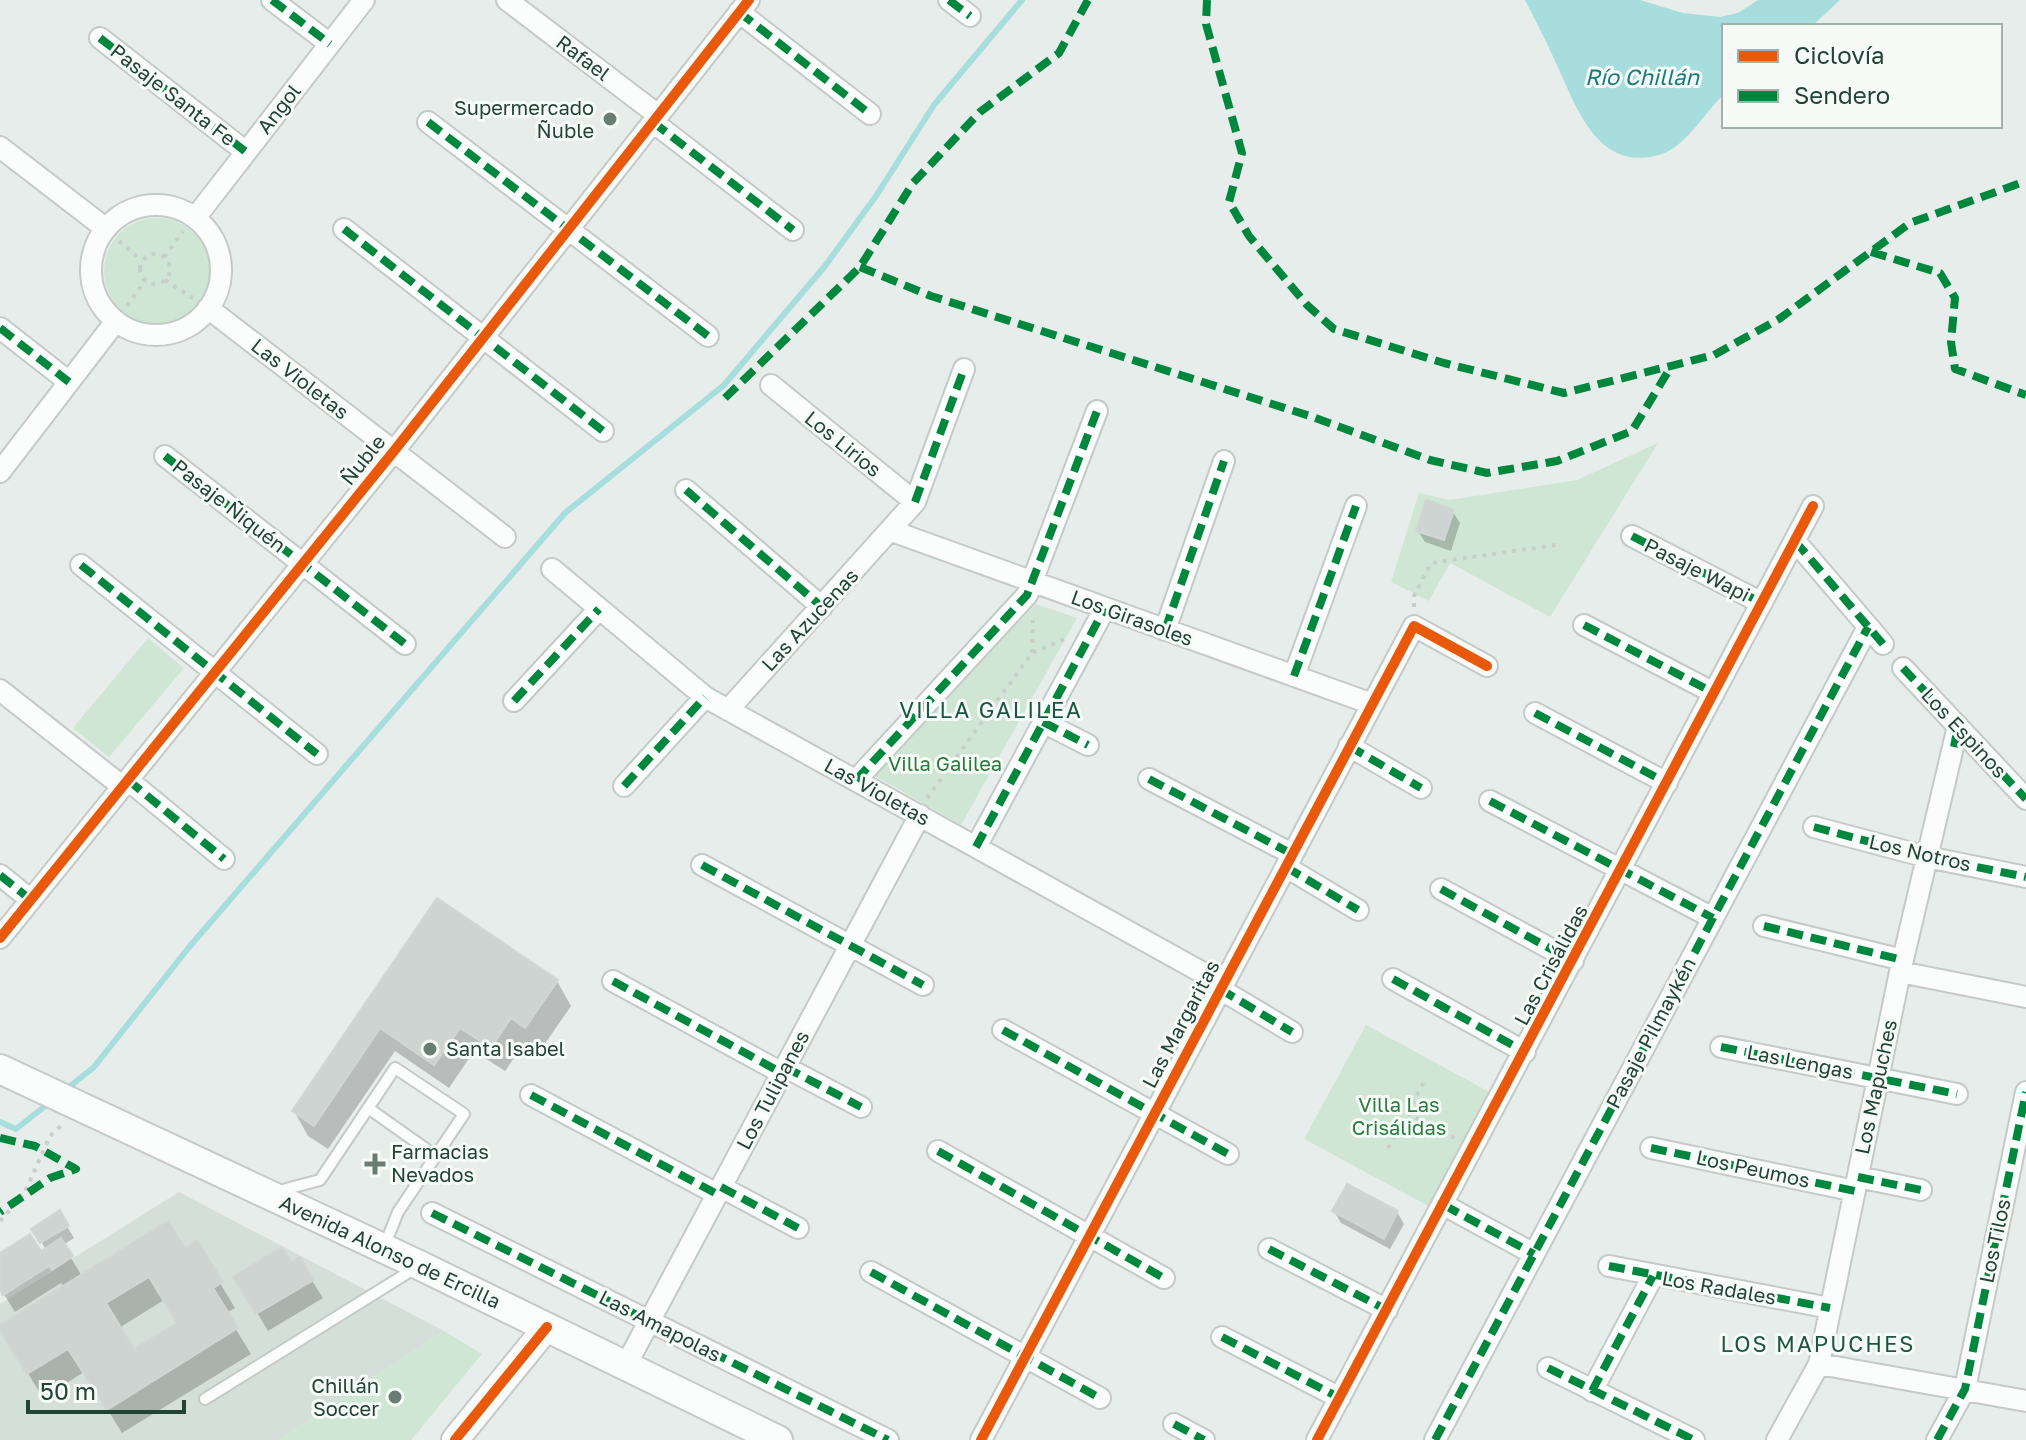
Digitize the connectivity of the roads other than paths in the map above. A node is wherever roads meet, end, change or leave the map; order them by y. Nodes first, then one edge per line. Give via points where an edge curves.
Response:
1 (272, 0) edge
2 (364, 0) edge
3 (507, 0) edge
4 (949, 0) edge
5 (744, 4) edge
6 (970, 16) dead end
7 (100, 38) dead end
8 (330, 44) junction
9 (870, 114) dead end
10 (656, 118) junction
11 (428, 122) dead end
12 (0, 147) edge
13 (246, 152) junction
14 (195, 218) junction
15 (105, 228) junction
16 (344, 229) dead end
17 (568, 229) junction
18 (793, 230) dead end
19 (208, 308) junction
20 (116, 321) junction
21 (0, 328) edge
22 (708, 336) dead end
23 (484, 337) junction
24 (964, 369) dead end
25 (69, 382) junction
26 (771, 385) dead end
27 (1097, 411) dead end
28 (603, 431) dead end
29 (394, 451) junction
30 (165, 456) dead end
31 (1224, 461) dead end
32 (0, 472) edge
33 (686, 490) dead end
34 (915, 502) junction
35 (1356, 506) dead end
36 (1813, 506) dead end
37 (892, 531) junction
38 (1632, 536) dead end
39 (505, 537) dead end
40 (1795, 541) junction
41 (303, 564) junction
42 (81, 565) dead end
43 (552, 569) dead end
44 (1034, 582) junction
45 (1762, 603) junction
46 (822, 607) junction
47 (599, 609) junction
48 (1100, 617) junction
49 (1584, 625) dead end
50 (1868, 627) junction
51 (1165, 630) junction
52 (405, 644) dead end
53 (1883, 644) dead end
54 (1487, 666) dead end
55 (1903, 668) dead end
56 (215, 672) junction
57 (1294, 676) junction
58 (0, 690) edge
59 (1714, 693) junction
60 (705, 697) junction
61 (514, 701) dead end
62 (1372, 704) junction
63 (728, 710) junction
64 (1535, 713) dead end
65 (1043, 722) junction
66 (1958, 726) junction
67 (1088, 745) dead end
68 (1349, 746) junction
69 (317, 754) dead end
70 (1149, 779) dead end
71 (856, 780) junction
72 (125, 783) junction
73 (1667, 783) junction
74 (624, 786) dead end
75 (1421, 788) dead end
76 (2026, 799) edge
77 (1490, 801) dead end
78 (920, 815) junction
79 (1814, 827) dead end
80 (976, 847) junction
81 (1927, 857) junction
82 (224, 859) dead end
83 (1289, 861) junction
84 (702, 865) dead end
85 (1621, 870) junction
86 (0, 875) edge
87 (2026, 877) edge
88 (1441, 889) dead end
89 (31, 900) junction
90 (1358, 910) dead end
91 (1713, 918) junction
92 (1764, 926) dead end
93 (0, 938) edge
94 (851, 945) junction
95 (1573, 961) junction
96 (1902, 966) junction
97 (1393, 979) dead end
98 (613, 981) dead end
99 (923, 985) dead end
100 (1222, 987) junction
101 (2026, 997) edge
102 (1003, 1030) dead end
103 (1292, 1032) dead end
104 (1721, 1047) dead end
105 (1525, 1052) junction
106 (0, 1069) edge
107 (784, 1070) junction
108 (1878, 1078) junction
109 (2026, 1092) edge
110 (1957, 1094) dead end
111 (531, 1095) dead end
112 (861, 1107) dead end
113 (368, 1108) junction
114 (1154, 1114) junction
115 (1651, 1148) dead end
116 (938, 1151) dead end
117 (1228, 1154) dead end
118 (436, 1156) junction
119 (1856, 1184) junction
120 (1921, 1190) dead end
121 (719, 1191) junction
122 (267, 1194) junction
123 (1444, 1205) junction
124 (432, 1213) dead end
125 (798, 1228) dead end
126 (1089, 1236) junction
127 (384, 1249) junction
128 (1269, 1249) dead end
129 (1534, 1254) junction
130 (419, 1265) junction
131 (1609, 1266) dead end
132 (871, 1272) dead end
133 (1653, 1276) junction
134 (1164, 1278) dead end
135 (1830, 1308) junction
136 (1387, 1310) junction
137 (650, 1320) junction
138 (547, 1327) junction
139 (1222, 1337) dead end
140 (1025, 1356) junction
141 (1819, 1364) junction
142 (626, 1365) junction
143 (1548, 1368) dead end
144 (1965, 1389) junction
145 (1592, 1391) junction
146 (1100, 1398) dead end
147 (1340, 1398) junction
148 (205, 1399) dead end
149 (2026, 1401) edge
150 (1174, 1424) dead end
151 (455, 1440) edge
152 (778, 1440) edge
153 (888, 1440) edge
154 (981, 1440) edge
155 (1204, 1440) edge
156 (1317, 1440) edge
157 (1435, 1440) edge
158 (1694, 1440) edge
159 (1777, 1440) edge
160 (1937, 1440) edge

1 - 8 street
2 - 8 street, Angol
3 - 10 street, Rafael
4 - 6 street
5 - 9 street
5 - 10 street, Ñuble
7 - 13 street, Pasaje Santa Fe
8 - 13 street, Angol
10 - 17 street, Ñuble
10 - 18 street, Rafael
11 - 17 street
12 - 15 street
13 - 14 street, Angol
14 - 15 street via 180,209 148,205 132,209
14 - 19 street via 213,240 221,268
15 - 20 street via 90,269 97,298
16 - 23 street
17 - 22 street
17 - 23 street, Ñuble
19 - 20 street via 186,328 157,335
19 - 29 street, Las Violetas
20 - 25 street
21 - 25 street
23 - 28 street
23 - 29 street, Ñuble
24 - 34 street, Las Azucenas
25 - 32 street
26 - 34 street, Los Lirios
27 - 44 street
29 - 39 street, Las Violetas
29 - 41 street, Ñuble
30 - 41 street, Pasaje Ñiquén
31 - 51 street
33 - 46 street
34 - 37 street, Las Azucenas
35 - 57 street
36 - 40 street, Las Crisálidas
37 - 44 street, Los Girasoles
37 - 46 street, Las Azucenas
38 - 45 street, Pasaje Wapi
40 - 45 street, Las Crisálidas
40 - 50 street
41 - 52 street, Pasaje Ñiquén
41 - 56 street, Ñuble
42 - 56 street
43 - 47 street, Las Violetas
44 - 48 street, Los Girasoles
44 - 71 street via 1020,604
45 - 59 street, Las Crisálidas
46 - 63 street, Las Azucenas
47 - 60 street, Las Violetas
47 - 61 street
48 - 51 street, Los Girasoles
48 - 65 street
49 - 59 street
50 - 53 street
50 - 91 street, Pasaje Pilmaykén
51 - 57 street, Los Girasoles
54 - 62 street, Las Margaritas via 1414,626
55 - 66 street, Los Espinos
56 - 69 street
56 - 72 street, Ñuble
57 - 62 street, Los Girasoles
58 - 72 street
59 - 73 street, Las Crisálidas
60 - 63 street, Las Violetas
60 - 74 street
62 - 68 street, Las Margaritas
63 - 71 street, Las Violetas
64 - 73 street
65 - 67 street
65 - 80 street
66 - 76 street, Los Espinos
66 - 81 street, Los Mapuches
68 - 75 street
68 - 83 street, Las Margaritas
70 - 83 street
71 - 78 street, Las Violetas
72 - 82 street
72 - 89 street, Ñuble
73 - 85 street, Las Crisálidas
77 - 85 street
78 - 80 street, Las Violetas
78 - 94 street, Los Tulipanes
79 - 81 street, Los Notros
80 - 100 street, Las Violetas
81 - 87 street, Los Notros
81 - 96 street, Los Mapuches
83 - 90 street
83 - 100 street, Las Margaritas
84 - 94 street
85 - 91 street
85 - 95 street, Las Crisálidas
86 - 89 street
88 - 95 street
89 - 93 street, Ñuble
91 - 129 street, Pasaje Pilmaykén
92 - 96 street
94 - 99 street
94 - 107 street, Los Tulipanes
95 - 105 street, Las Crisálidas
96 - 101 street
96 - 108 street, Los Mapuches
97 - 105 street
98 - 107 street
100 - 103 street, Las Violetas
100 - 114 street, Las Margaritas
102 - 114 street
104 - 108 street, Las Lengas
105 - 123 street, Las Crisálidas
106 - 122 main road, Avenida Alonso de Ercilla
107 - 112 street
107 - 121 street, Los Tulipanes
108 - 110 street, Las Lengas
108 - 119 street, Los Mapuches
109 - 144 street, Los Tilos
111 - 121 street
113 - 118 lane
113 - 118 lane via 395,1068 464,1114
113 - 122 lane via 320,1180
114 - 117 street
114 - 126 street, Las Margaritas
115 - 119 street, Los Peumos
116 - 126 street
118 - 127 lane via 398,1212
119 - 120 street, Los Peumos
119 - 135 street, Los Mapuches
121 - 125 street
121 - 137 street, Los Tulipanes
122 - 127 main road, Avenida Alonso de Ercilla
123 - 129 street
123 - 136 street, Las Crisálidas
124 - 137 street, Las Amapolas
126 - 134 street
126 - 140 street, Las Margaritas
127 - 130 main road, Avenida Alonso de Ercilla
128 - 136 street
129 - 157 street, Pasaje Pilmaykén
130 - 138 main road, Avenida Alonso de Ercilla
130 - 148 lane
131 - 133 street, Los Radales
132 - 140 street
133 - 135 street, Los Radales
133 - 145 street
135 - 141 street, Los Mapuches
136 - 147 street, Las Crisálidas
137 - 142 street, Los Tulipanes
137 - 153 street, Las Amapolas
138 - 142 main road, Avenida Alonso de Ercilla
138 - 151 street
139 - 147 street
140 - 146 street
140 - 154 street, Las Margaritas
141 - 144 street
141 - 159 street, Los Mapuches
142 - 152 main road, Avenida Alonso de Ercilla
143 - 145 street
144 - 149 street
144 - 160 street, Los Tilos
145 - 158 street
147 - 156 street, Las Crisálidas
150 - 155 street

